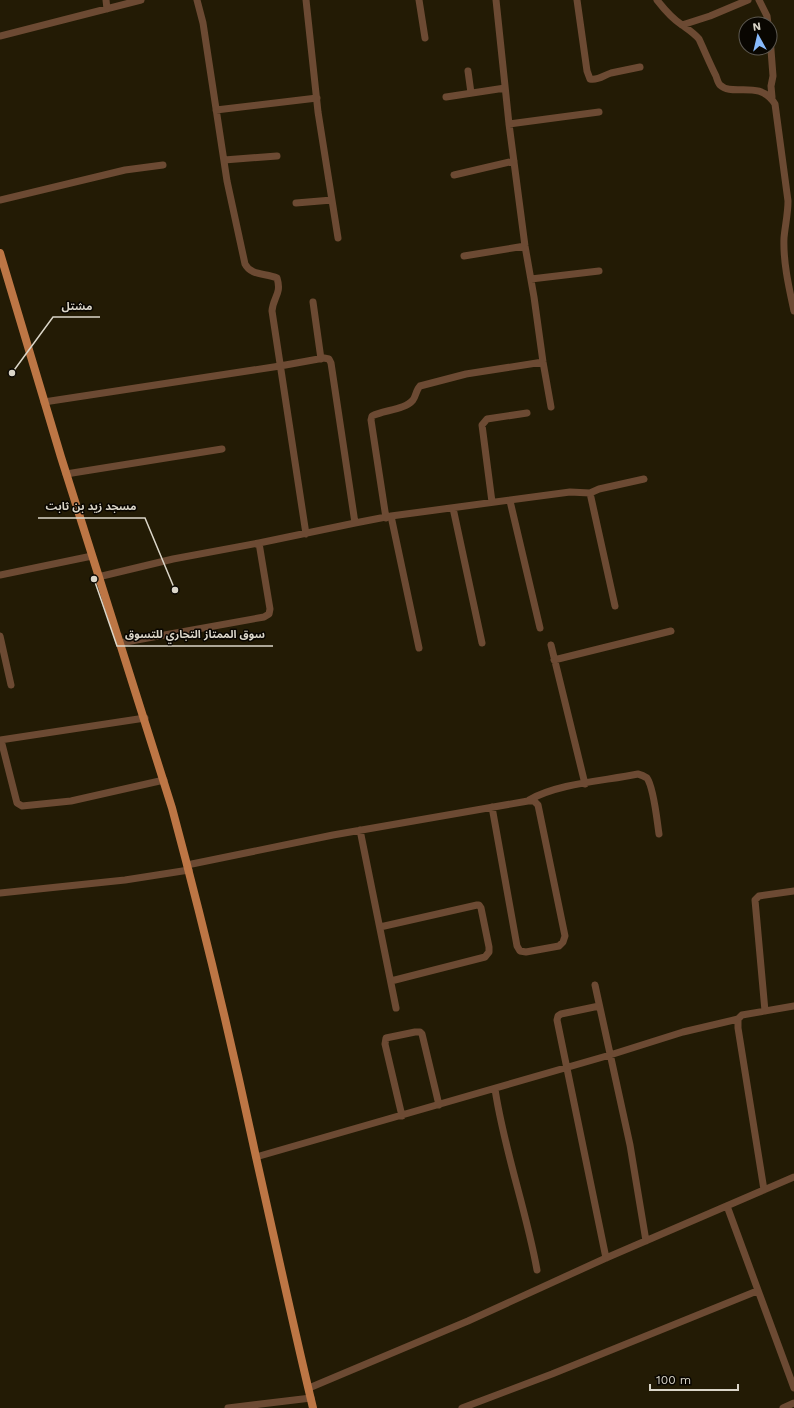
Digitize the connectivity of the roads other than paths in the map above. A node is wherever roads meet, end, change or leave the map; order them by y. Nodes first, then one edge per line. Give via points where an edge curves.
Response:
1 (106, 0) edge
2 (141, 0) edge
3 (197, 0) edge
4 (306, 0) edge
5 (420, 0) edge
6 (496, 0) edge
7 (577, 0) edge
8 (657, 0) edge
9 (748, 0) edge
10 (759, 0) edge
11 (107, 8) junction
12 (767, 16) edge
13 (682, 25) junction
14 (0, 36) edge
15 (424, 38) dead end
16 (771, 56) edge
17 (640, 67) dead end
18 (468, 71) dead end
19 (505, 88) junction
20 (471, 93) junction
21 (446, 97) dead end
22 (772, 97) junction
23 (317, 98) junction
24 (216, 110) junction
25 (599, 112) dead end
26 (509, 124) junction
27 (277, 156) dead end
28 (224, 160) junction
29 (514, 161) junction
30 (163, 165) dead end
31 (454, 175) dead end
32 (0, 200) edge
33 (332, 200) junction
34 (296, 203) dead end
35 (338, 238) dead end
36 (525, 246) junction
37 (0, 253) edge
38 (464, 256) dead end
39 (599, 272) dead end
40 (531, 279) junction
41 (313, 302) dead end
42 (794, 311) edge
43 (321, 359) junction
44 (543, 362) junction
45 (280, 366) junction
46 (44, 402) junction
47 (551, 407) dead end
48 (527, 413) dead end
49 (222, 448) dead end
50 (66, 474) junction
51 (644, 479) dead end
52 (590, 493) junction
53 (510, 500) junction
54 (492, 502) junction
55 (453, 508) junction
56 (388, 517) junction
57 (355, 523) junction
58 (306, 534) junction
59 (259, 543) junction
60 (92, 556) junction
61 (0, 575) edge
62 (98, 577) junction
63 (615, 606) dead end
64 (540, 628) dead end
65 (672, 631) dead end
66 (0, 636) edge
67 (120, 643) junction
68 (482, 643) dead end
69 (550, 646) dead end
70 (418, 648) dead end
71 (554, 660) junction
72 (11, 685) dead end
73 (145, 718) junction
74 (0, 740) edge
75 (164, 780) junction
76 (584, 784) junction
77 (528, 800) junction
78 (492, 808) junction
79 (360, 830) junction
80 (659, 834) dead end
81 (188, 868) junction
82 (794, 891) edge
83 (0, 893) edge
84 (380, 927) junction
85 (391, 980) junction
86 (595, 985) dead end
87 (600, 1006) junction
88 (794, 1006) edge
89 (396, 1008) dead end
90 (765, 1011) junction
91 (738, 1019) junction
92 (610, 1055) junction
93 (566, 1068) junction
94 (495, 1088) junction
95 (439, 1105) junction
96 (402, 1116) junction
97 (256, 1157) junction
98 (794, 1177) edge
99 (764, 1190) junction
100 (727, 1206) junction
101 (646, 1241) junction
102 (606, 1258) junction
103 (536, 1270) dead end
104 (757, 1290) junction
105 (309, 1388) junction
106 (794, 1388) edge
107 (311, 1398) junction
108 (794, 1403) edge
109 (228, 1408) edge
110 (313, 1408) edge
111 (462, 1408) edge
112 (783, 1408) edge

1 - 11 street
2 - 11 street
3 - 24 street
4 - 23 street
5 - 15 street
6 - 19 street
7 - 17 street via 590,79
8 - 13 street
9 - 13 street
10 - 12 street
11 - 14 street
13 - 22 street via 695,33 699,39 720,85 729,90 756,90
16 - 22 street
18 - 20 street
19 - 20 street
19 - 26 street
20 - 21 street
22 - 42 street via 778,118 788,201 784,240 785,260
23 - 24 street
23 - 33 street
24 - 28 street
25 - 26 street
26 - 29 street
27 - 28 street
28 - 45 street via 247,269 277,278 279,292 272,311
29 - 31 street
29 - 36 street
30 - 32 street via 125,170
33 - 34 street
33 - 35 street
36 - 38 street
36 - 40 street
37 - 46 main road
39 - 40 street
40 - 44 street
41 - 43 street
43 - 45 street
43 - 57 street via 329,359 331,364
44 - 47 street
44 - 56 street via 466,374 420,386 410,404 372,416
45 - 46 street
45 - 58 street
46 - 50 main road
48 - 54 street via 487,419 482,425
49 - 50 street
50 - 60 main road
51 - 52 street
52 - 53 street via 570,492
52 - 63 street
53 - 54 street
53 - 64 street
54 - 55 street
55 - 56 street
55 - 68 street
56 - 57 street
56 - 70 street
57 - 58 street
58 - 59 street
59 - 62 street via 173,559
59 - 67 street via 269,614
60 - 61 street
60 - 62 main road
62 - 67 main road
65 - 71 street
66 - 72 street
67 - 73 main road
69 - 71 street
71 - 76 street
73 - 74 street
73 - 75 main road
74 - 75 street via 17,803 22,806 71,801
75 - 81 main road
76 - 77 street via 546,792
76 - 80 street via 643,775 649,782 652,793
77 - 78 street
77 - 78 street via 538,805 565,936 559,946 526,952 520,951 517,946
78 - 79 street
79 - 81 street
79 - 84 street
81 - 83 street via 117,881
81 - 97 main road
82 - 90 street via 759,896 754,900
84 - 85 street
84 - 85 street via 477,905 481,908 490,952 486,957
85 - 89 street
86 - 87 street
87 - 92 street
87 - 93 street via 558,1016
88 - 90 street
90 - 91 street via 742,1015
91 - 92 street via 683,1032
91 - 99 street
92 - 93 street
92 - 101 street via 630,1145
93 - 94 street
93 - 102 street
94 - 95 street
94 - 103 street via 532,1242
95 - 96 street
95 - 96 street via 422,1034 415,1032 386,1038 385,1044
96 - 97 street
97 - 105 main road
98 - 99 street
99 - 100 street
100 - 101 street
100 - 104 street
101 - 102 street
102 - 105 street via 468,1321
104 - 106 street
104 - 111 street
105 - 107 main road
107 - 109 street
107 - 110 main road
108 - 112 street

